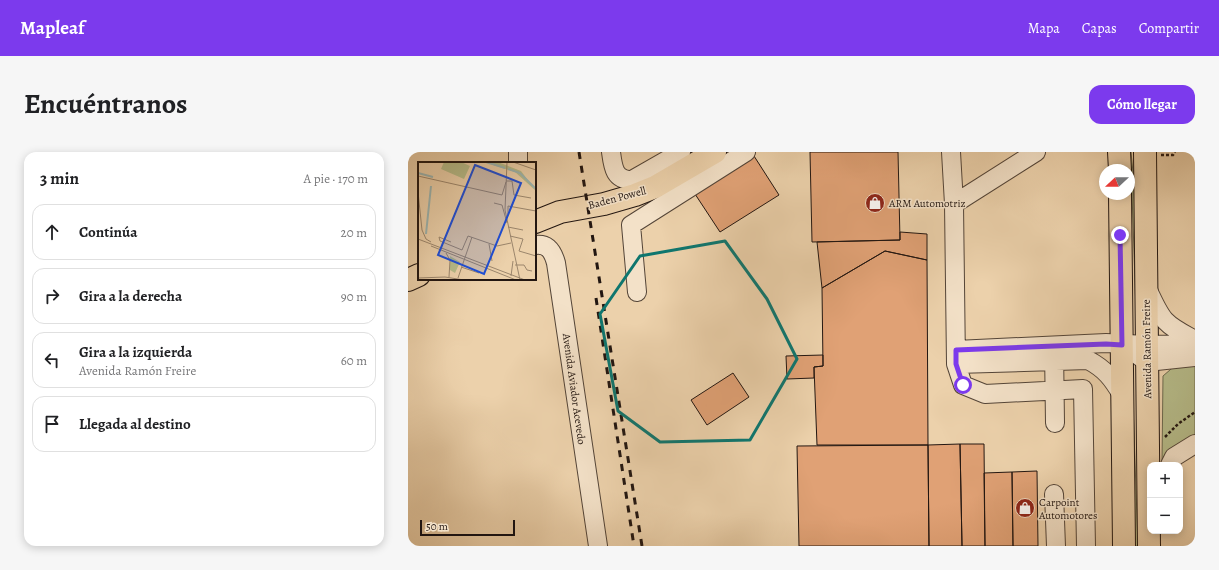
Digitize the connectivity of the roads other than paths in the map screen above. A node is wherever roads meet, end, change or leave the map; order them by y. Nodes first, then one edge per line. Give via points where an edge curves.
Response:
1 (611, 152) edge
2 (681, 152) edge
3 (715, 152) edge
4 (746, 152) edge
5 (951, 152) edge
6 (1036, 152) edge
7 (1119, 152) edge
8 (1152, 153) edge
9 (1120, 164) edge
10 (1120, 200) edge
11 (954, 204) junction
12 (536, 222) edge
13 (536, 245) edge
14 (418, 275) edge
15 (408, 280) edge
16 (1146, 287) junction
17 (637, 292) dead end
18 (1195, 340) edge
19 (1195, 344) edge
20 (1122, 345) junction
21 (1054, 354) junction
22 (1147, 354) junction
23 (956, 357) junction
24 (1195, 357) edge
25 (1054, 390) junction
26 (1122, 394) junction
27 (1054, 423) dead end
28 (1195, 444) edge
29 (1172, 461) edge
30 (1054, 494) dead end
31 (1149, 498) edge
32 (1149, 534) edge
33 (598, 546) edge
34 (1056, 546) edge
35 (1086, 546) edge
36 (1124, 546) edge
37 (1149, 546) edge

1 - 2 street via 617,174 626,180 632,180
3 - 12 main road, Baden Powell via 655,187 635,195 560,212
4 - 17 street via 631,225
5 - 11 street
6 - 11 street
7 - 9 main road
8 - 16 main road, Avenida Ramón Freire
10 - 20 main road
11 - 23 street
13 - 33 street, Avenida Aviador Acevedo via 549,248 556,264
14 - 15 main road
16 - 18 street via 1158,314 1168,325
16 - 22 main road, Avenida Ramón Freire
19 - 22 street
20 - 21 street via 1106,344
20 - 22 street
20 - 26 main road
21 - 23 street
21 - 25 street
21 - 26 street via 1088,360 1100,367
22 - 24 street
22 - 31 main road, Avenida Ramón Freire
23 - 25 street via 963,385 984,394
25 - 27 street
25 - 35 street via 1083,389
26 - 36 main road
28 - 29 street
30 - 34 street
32 - 37 main road, Avenida Ramón Freire

